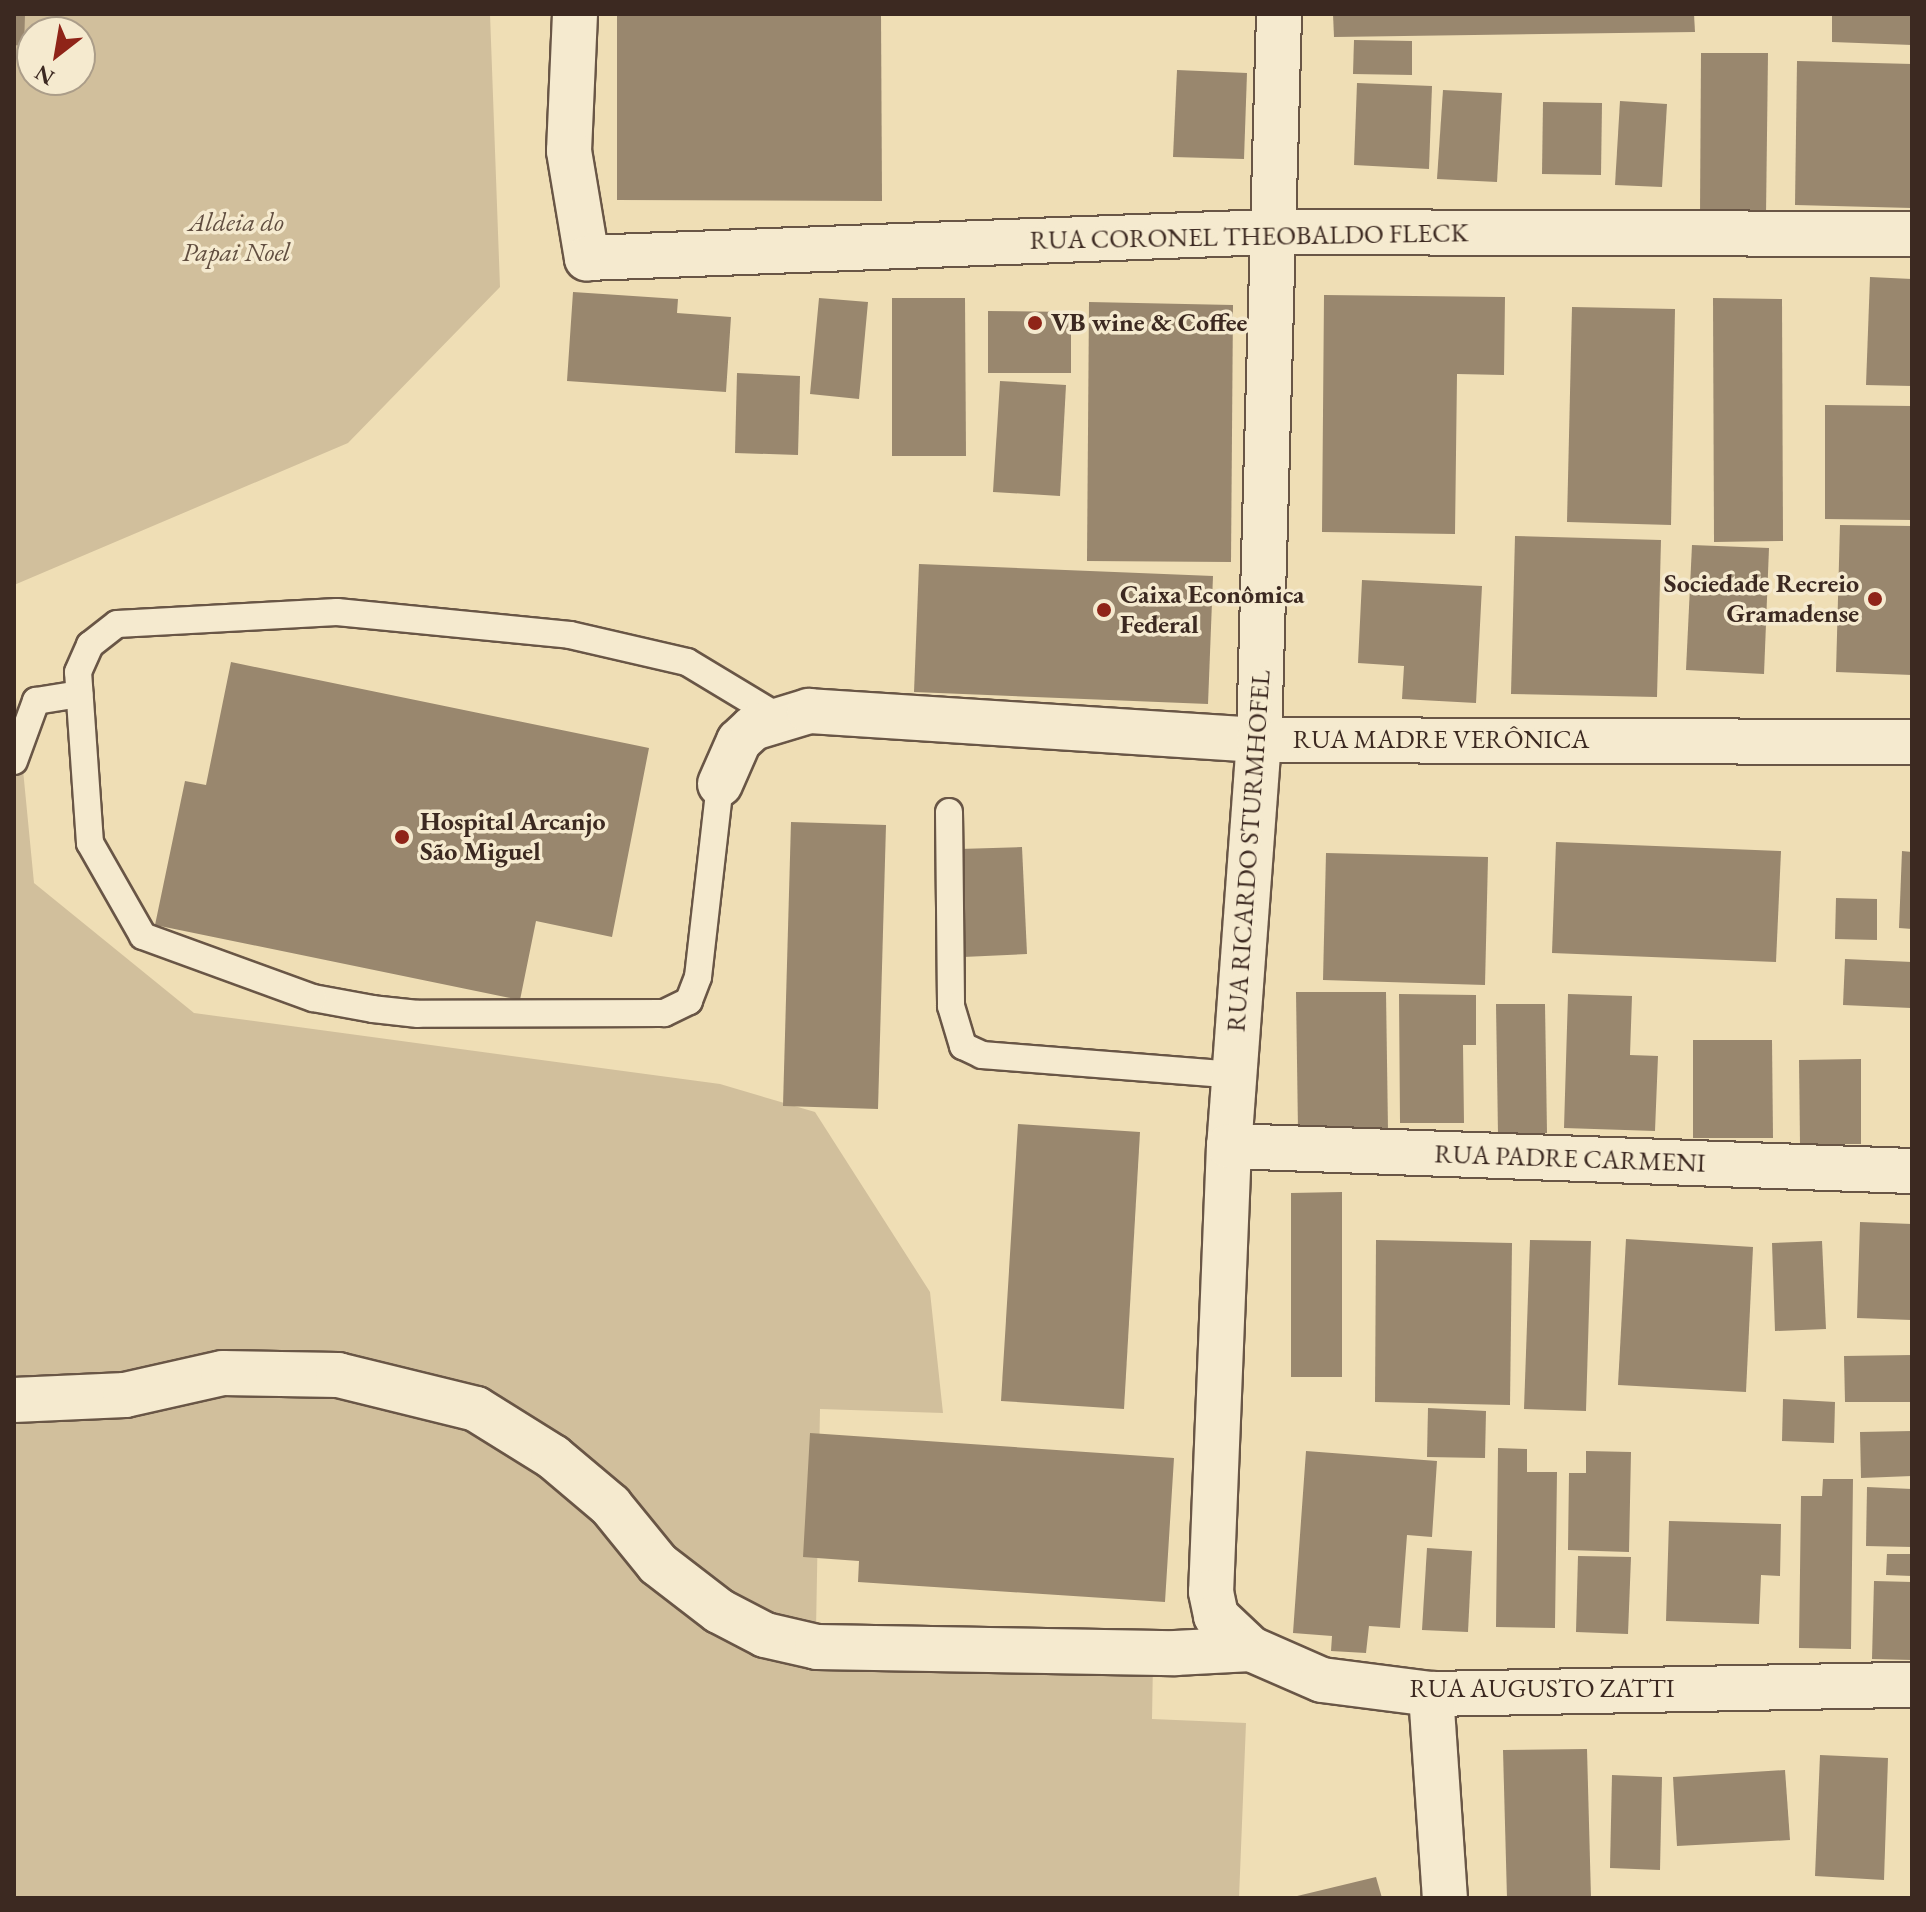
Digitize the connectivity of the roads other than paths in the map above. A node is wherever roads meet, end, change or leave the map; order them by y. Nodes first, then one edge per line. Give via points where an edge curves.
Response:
1 (575, 14) edge
2 (1279, 14) edge
3 (1269, 232) junction
4 (1912, 234) edge
5 (79, 694) junction
6 (778, 717) junction
7 (1259, 740) junction
8 (1912, 742) edge
9 (14, 761) edge
10 (720, 784) joint
11 (949, 812) dead end
12 (1234, 1075) junction
13 (1229, 1146) junction
14 (1912, 1171) edge
15 (14, 1400) edge
16 (1211, 1592) joint
17 (1251, 1649) junction
18 (1912, 1685) edge
19 (1431, 1694) junction
20 (1445, 1898) edge

1 - 3 street, RUA CORONEL THEOBALDO FLECK via 569,151 587,258
2 - 3 street, RUA RICARDO STURMHOFEL
3 - 4 street, RUA CORONEL THEOBALDO FLECK
3 - 7 street, RUA RICARDO STURMHOFEL
5 - 6 lane via 78,672 90,645 117,624 337,612 570,635 687,662
5 - 9 lane via 36,701
5 - 10 lane via 90,843 143,936 313,998 373,1009 418,1014 664,1013 689,1001 698,977
6 - 7 street, RUA MADRE VERÔNICA via 809,711
6 - 10 street, RUA MADRE VERÔNICA via 739,741
7 - 8 street, RUA MADRE VERÔNICA
7 - 12 street, RUA RICARDO STURMHOFEL
11 - 12 lane via 951,1006 963,1046 982,1055 1026,1060
12 - 13 street, RUA RICARDO STURMHOFEL
13 - 14 street, RUA PADRE CARMENI
13 - 16 street, RUA RICARDO STURMHOFEL
15 - 17 street via 125,1395 223,1373 338,1375 476,1409 553,1457 610,1505 658,1564 719,1611 765,1635 817,1647 1175,1653
16 - 17 street, RUA AUGUSTO ZATTI via 1216,1616
17 - 19 street, RUA AUGUSTO ZATTI via 1322,1680
18 - 19 street, RUA AUGUSTO ZATTI
19 - 20 street

